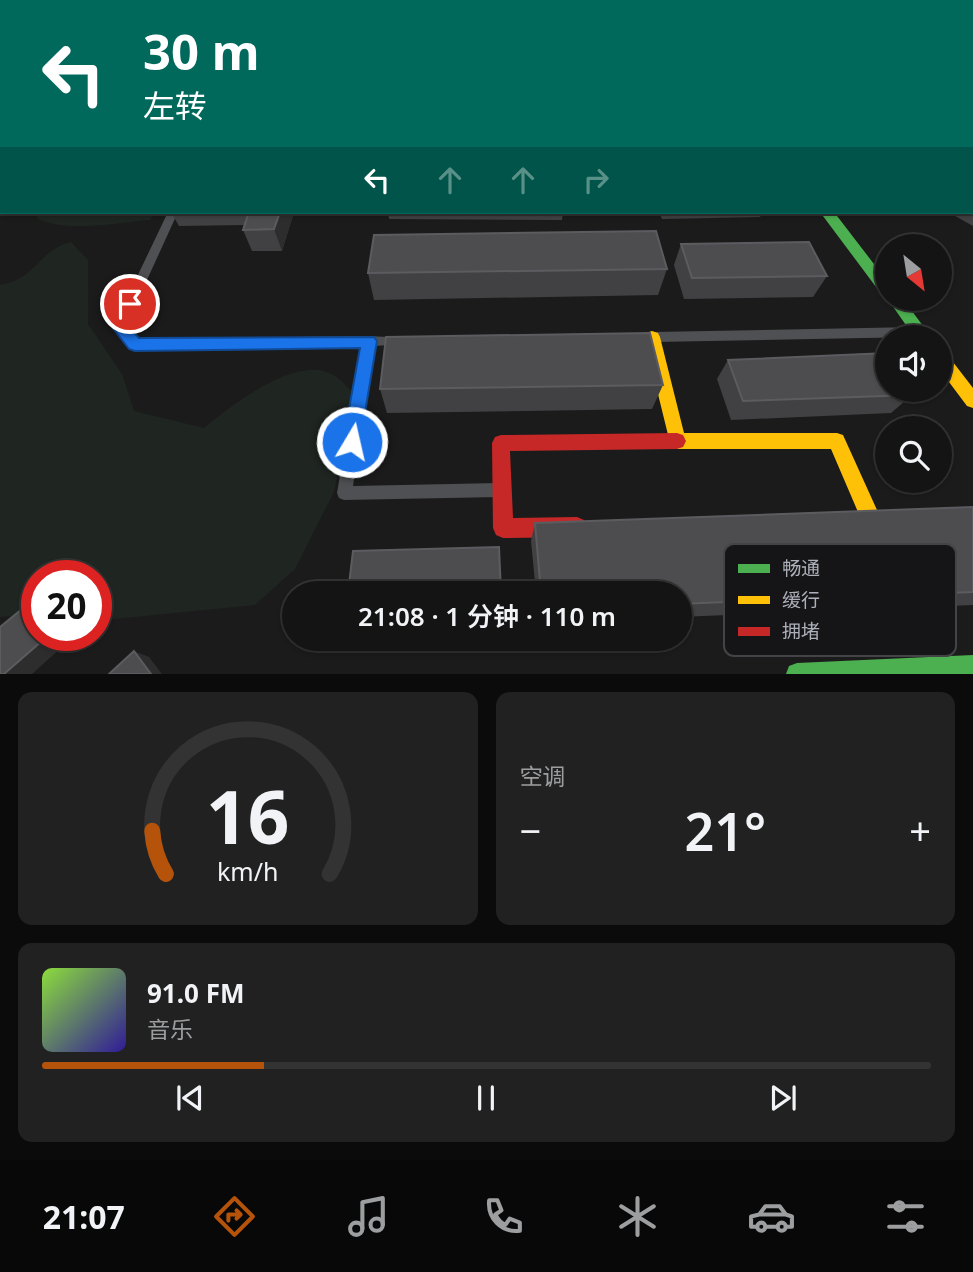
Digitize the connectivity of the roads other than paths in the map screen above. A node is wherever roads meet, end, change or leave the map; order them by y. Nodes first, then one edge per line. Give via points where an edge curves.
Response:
1 (172, 214) edge
2 (829, 214) edge
3 (875, 275) edge
4 (875, 335) edge
5 (645, 337) joint
6 (369, 341) junction
7 (409, 341) edge
8 (952, 374) edge
9 (973, 401) edge
10 (677, 441) junction
11 (503, 490) junction
12 (818, 522) edge
13 (599, 526) edge
14 (973, 666) edge
15 (797, 674) edge

1 - 6 lane via 120,327 135,344
2 - 3 street
4 - 5 lane
5 - 10 street
6 - 7 lane
6 - 11 lane via 344,493
8 - 9 street
10 - 11 street via 502,443
10 - 12 street via 837,441 872,521
11 - 13 street via 503,528
14 - 15 street

